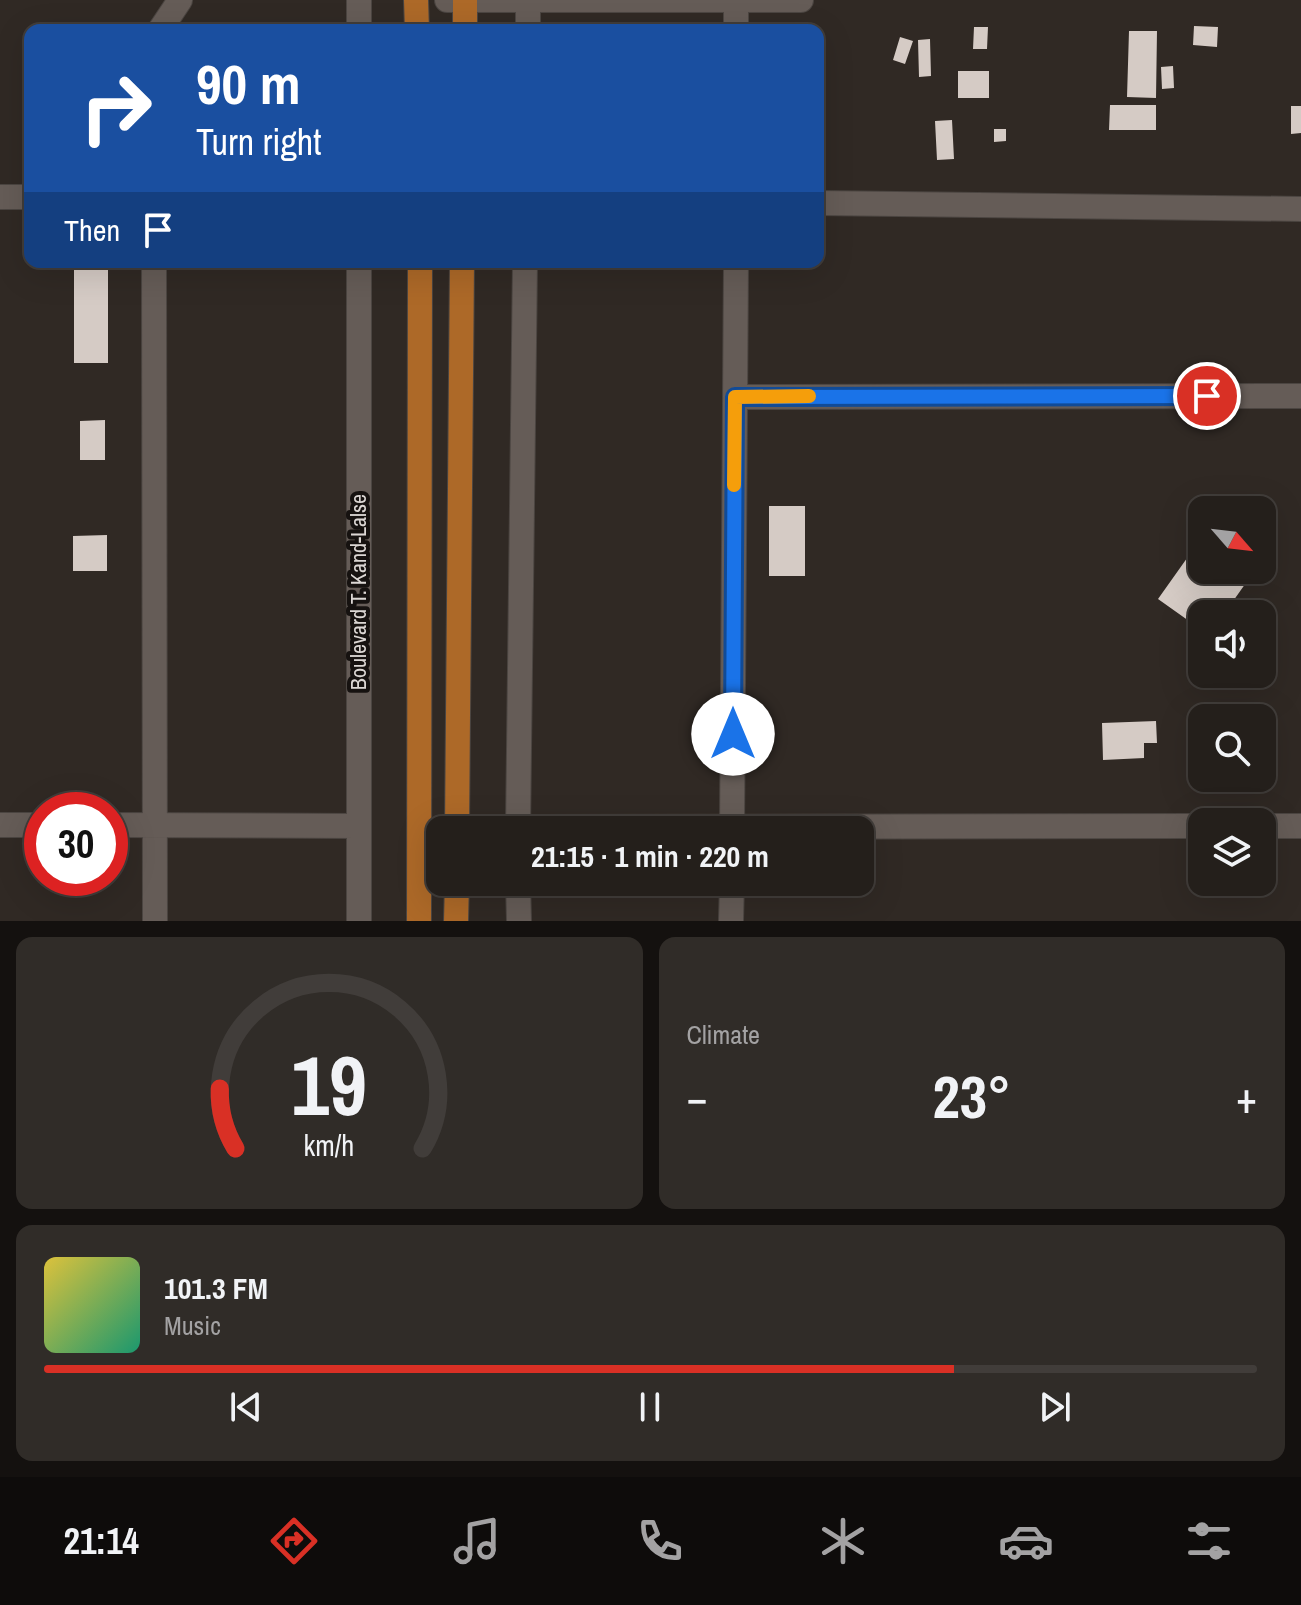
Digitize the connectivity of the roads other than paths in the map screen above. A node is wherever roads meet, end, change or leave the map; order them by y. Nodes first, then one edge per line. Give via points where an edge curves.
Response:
1 (180, 0) edge
2 (359, 0) edge
3 (416, 0) edge
4 (447, 0) edge
5 (465, 0) edge
6 (528, 0) edge
7 (736, 0) edge
8 (801, 0) edge
9 (164, 24) edge
10 (359, 24) edge
11 (417, 24) edge
12 (465, 24) edge
13 (528, 24) edge
14 (736, 24) edge
15 (0, 197) edge
16 (24, 197) edge
17 (824, 203) edge
18 (1301, 209) edge
19 (154, 268) edge
20 (359, 268) edge
21 (420, 268) edge
22 (462, 268) edge
23 (525, 268) edge
24 (736, 268) edge
25 (1301, 396) edge
26 (735, 397) junction
27 (457, 816) edge
28 (518, 816) edge
29 (732, 816) edge
30 (0, 825) edge
31 (24, 825) edge
32 (128, 825) edge
33 (157, 825) junction
34 (358, 826) junction
35 (1188, 826) edge
36 (1276, 826) edge
37 (1301, 826) edge
38 (874, 827) edge
39 (457, 896) edge
40 (518, 896) edge
41 (732, 896) edge
42 (155, 921) edge
43 (359, 921) edge
44 (419, 921) edge
45 (456, 921) edge
46 (519, 921) edge
47 (731, 921) edge

1 - 9 street
2 - 10 street
3 - 11 main road
4 - 5 street
5 - 6 street
5 - 12 main road
6 - 7 street
6 - 13 street
7 - 8 street
7 - 14 street
15 - 16 street
17 - 18 street
19 - 33 street
20 - 34 street, Boulevard T. Kand-Lalse
21 - 44 main road
22 - 27 main road
23 - 28 street
24 - 26 street
25 - 26 street
26 - 29 street
30 - 31 street
32 - 33 street
33 - 34 street
33 - 42 street
34 - 43 street, Boulevard T. Kand-Lalse
35 - 38 street
36 - 37 street
39 - 45 main road
40 - 46 street
41 - 47 street

